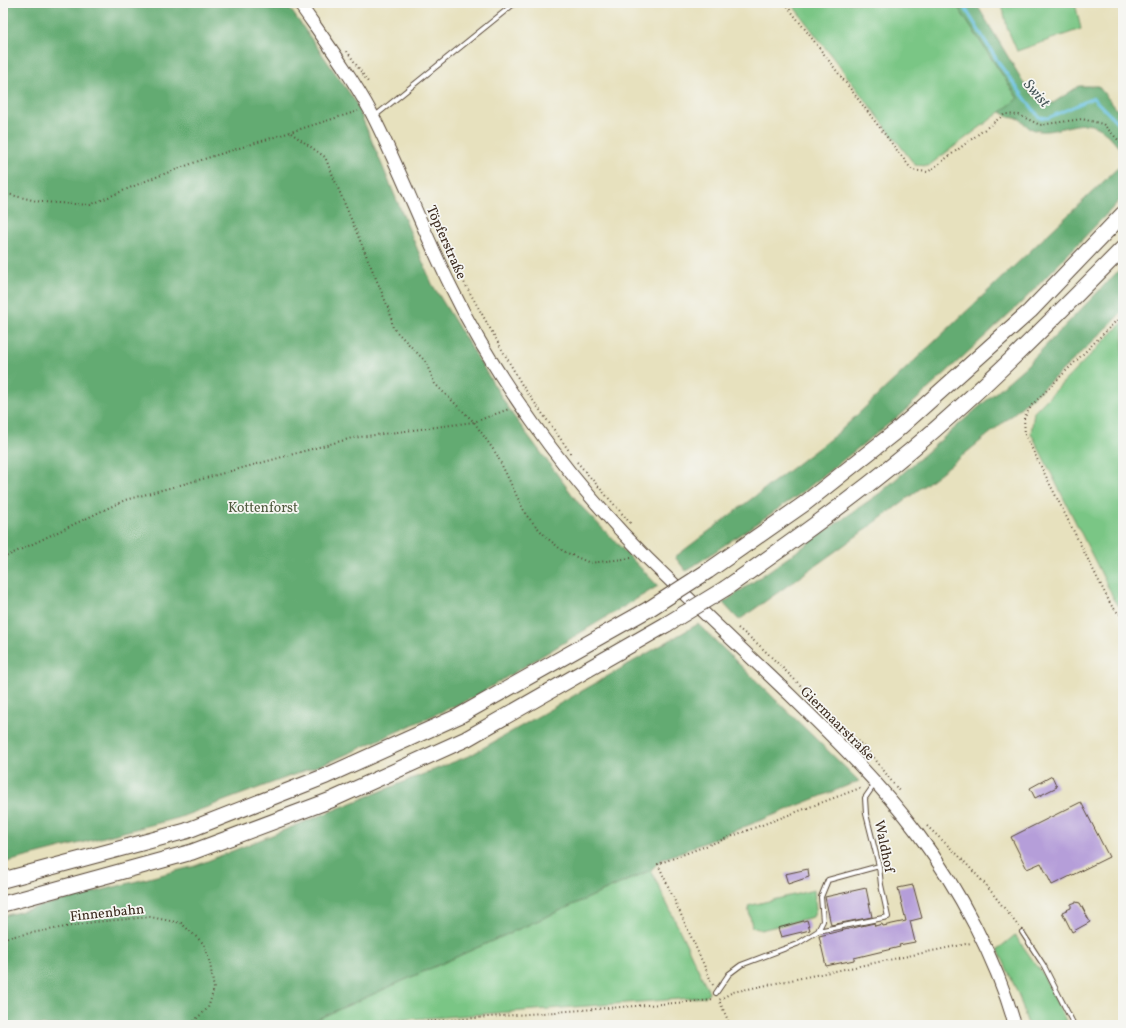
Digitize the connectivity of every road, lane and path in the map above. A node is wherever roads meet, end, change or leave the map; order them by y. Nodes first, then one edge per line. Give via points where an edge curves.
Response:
1 (299, 3) edge
2 (514, 3) edge
3 (784, 3) edge
4 (370, 112) junction
5 (291, 132) junction
6 (1123, 145) edge
7 (3, 193) edge
8 (430, 211) dead end
9 (1123, 214) edge
10 (1123, 248) edge
11 (1123, 314) edge
12 (533, 401) junction
13 (521, 405) junction
14 (474, 422) junction
15 (580, 486) joint
16 (636, 529) dead end
17 (641, 552) junction
18 (3, 558) edge
19 (1123, 614) edge
20 (737, 628) dead end
21 (876, 782) junction
22 (902, 796) dead end
23 (927, 825) dead end
24 (879, 866) junction
25 (3, 880) edge
26 (3, 904) edge
27 (818, 931) junction
28 (1022, 932) joint
29 (3, 938) edge
30 (982, 941) junction
31 (716, 993) junction
32 (719, 1000) junction
33 (449, 1020) junction
34 (183, 1025) edge
35 (375, 1025) edge
36 (451, 1025) edge
37 (730, 1025) edge
38 (1015, 1025) edge
39 (1074, 1025) edge

1 - 4 main road, Töpferstraße via 331,48
2 - 4 lane via 384,110
3 - 6 path via 912,170 928,172 1005,114 1019,115 1040,125 1082,119 1103,124
4 - 5 path
4 - 13 main road, Töpferstraße via 451,288 502,378
5 - 7 path via 183,167 90,205 41,202
5 - 14 path via 325,157 390,312 393,328 425,361 435,384
8 - 12 path via 452,261
9 - 25 highway, bridge via 1030,311 895,432 804,504 649,609 459,716 326,776 186,830
10 - 26 highway, bridge via 1040,332 911,450 819,523 726,588 667,624 466,739 331,800 192,852
11 - 19 path via 1032,405 1024,418 1025,435 1107,598 1119,614
12 - 13 path
12 - 16 path via 574,458
13 - 14 path
13 - 15 main road, Töpferstraße
14 - 17 path via 497,455 526,515 563,551 590,563 634,558
14 - 18 path via 352,438 126,500
15 - 17 main road, Giermaarstraße
17 - 21 main road, Giermaarstraße via 824,728
20 - 22 path via 759,645 872,755
21 - 24 lane, Waldhof via 865,798 866,814
21 - 30 main road, Giermaarstraße via 919,835 955,890
21 - 31 path via 658,864
23 - 28 path via 986,885
24 - 27 lane via 828,880 821,897 823,921
24 - 27 lane, Waldhof via 888,917
27 - 31 lane via 797,944 741,965 729,974
28 - 39 lane via 1044,966
29 - 34 path, Finnenbahn via 102,921 150,917 181,923 204,944 214,989 208,1008 194,1021
30 - 32 path via 733,992
30 - 38 main road, Giermaarstraße via 1008,1000
31 - 32 path
32 - 33 path
32 - 37 path
33 - 35 path
33 - 36 path

